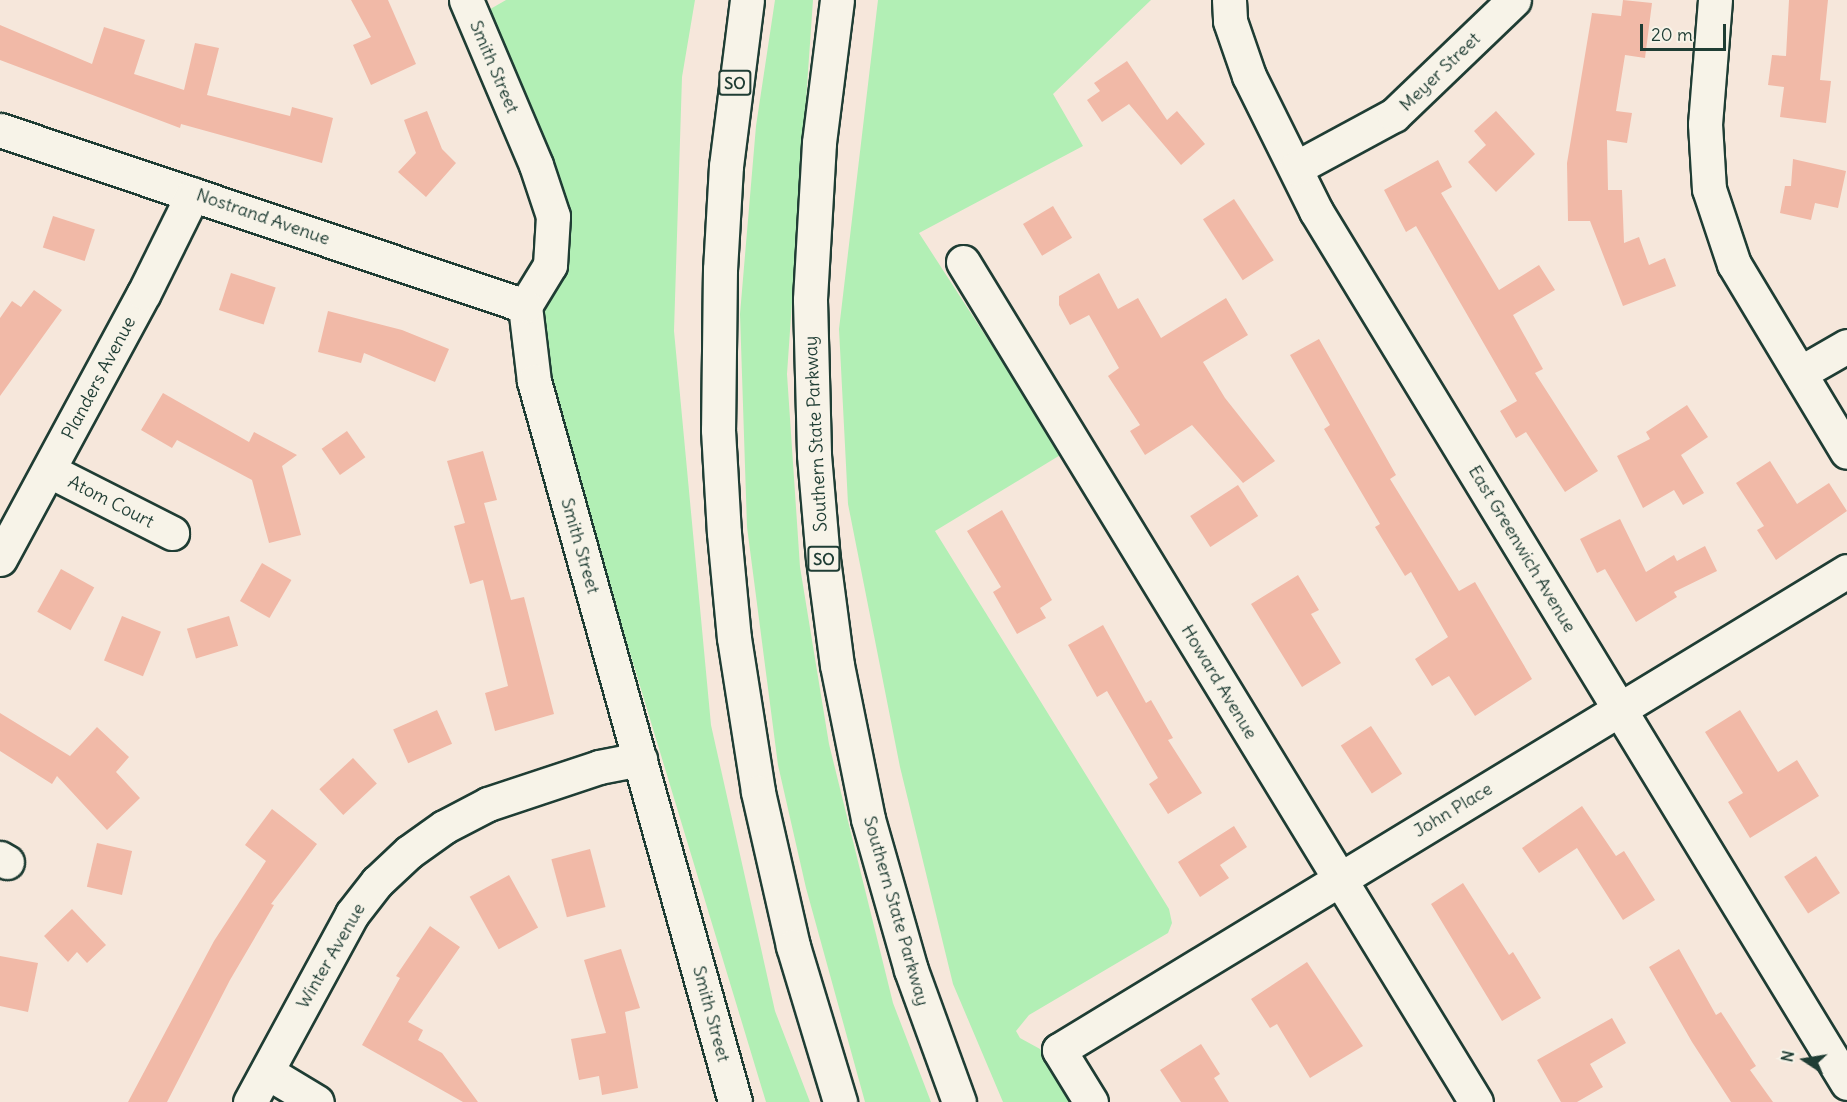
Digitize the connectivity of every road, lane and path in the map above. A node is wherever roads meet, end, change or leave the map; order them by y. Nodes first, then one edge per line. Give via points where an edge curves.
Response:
1 (466, 0) edge
2 (747, 0) edge
3 (837, 0) edge
4 (1229, 0) edge
5 (1514, 0) edge
6 (1715, 0) edge
7 (0, 130) edge
8 (1296, 168) junction
9 (193, 194) junction
10 (963, 262) dead end
11 (525, 306) junction
12 (1847, 346) edge
13 (1800, 373) junction
14 (1847, 452) edge
15 (50, 471) junction
16 (172, 533) dead end
17 (0, 559) edge
18 (1847, 571) edge
19 (1620, 709) junction
20 (640, 759) junction
21 (1339, 878) junction
22 (267, 1072) junction
23 (1847, 1083) edge
24 (250, 1102) edge
25 (317, 1102) edge
26 (735, 1102) edge
27 (840, 1102) edge
28 (959, 1102) edge
29 (1091, 1102) edge
30 (1476, 1102) edge

1 - 11 main road, Smith Street via 536,165 553,216 550,265
2 - 27 main road, SO via 726,166 720,269 718,430 724,533 734,638 758,792 793,946
3 - 28 main road, Southern State Parkway / SO via 819,143 810,300 813,435 823,559 837,665 868,819 911,970
4 - 8 main road, East Greenwich Avenue via 1230,21 1249,76
5 - 8 main road, Meyer Street via 1394,115
6 - 13 main road via 1706,124 1709,189 1734,264
7 - 9 main road, Nostrand Avenue
8 - 19 main road, East Greenwich Avenue via 1316,211
9 - 11 main road, Nostrand Avenue
9 - 15 main road, Planders Avenue
10 - 21 main road, Howard Avenue
11 - 20 main road, Smith Street via 534,381
12 - 13 main road
13 - 14 main road
15 - 16 main road, Atom Court
15 - 17 main road, Planders Avenue
18 - 19 main road, John Place
19 - 21 main road, John Place
19 - 23 main road, East Greenwich Avenue
20 - 22 main road, Winter Avenue via 599,767 488,804 444,827 409,852 377,882 352,914
20 - 26 main road, Smith Street
21 - 29 main road, John Place via 1059,1050
21 - 30 main road, Howard Avenue
22 - 24 main road, Winter Avenue
22 - 25 main road

